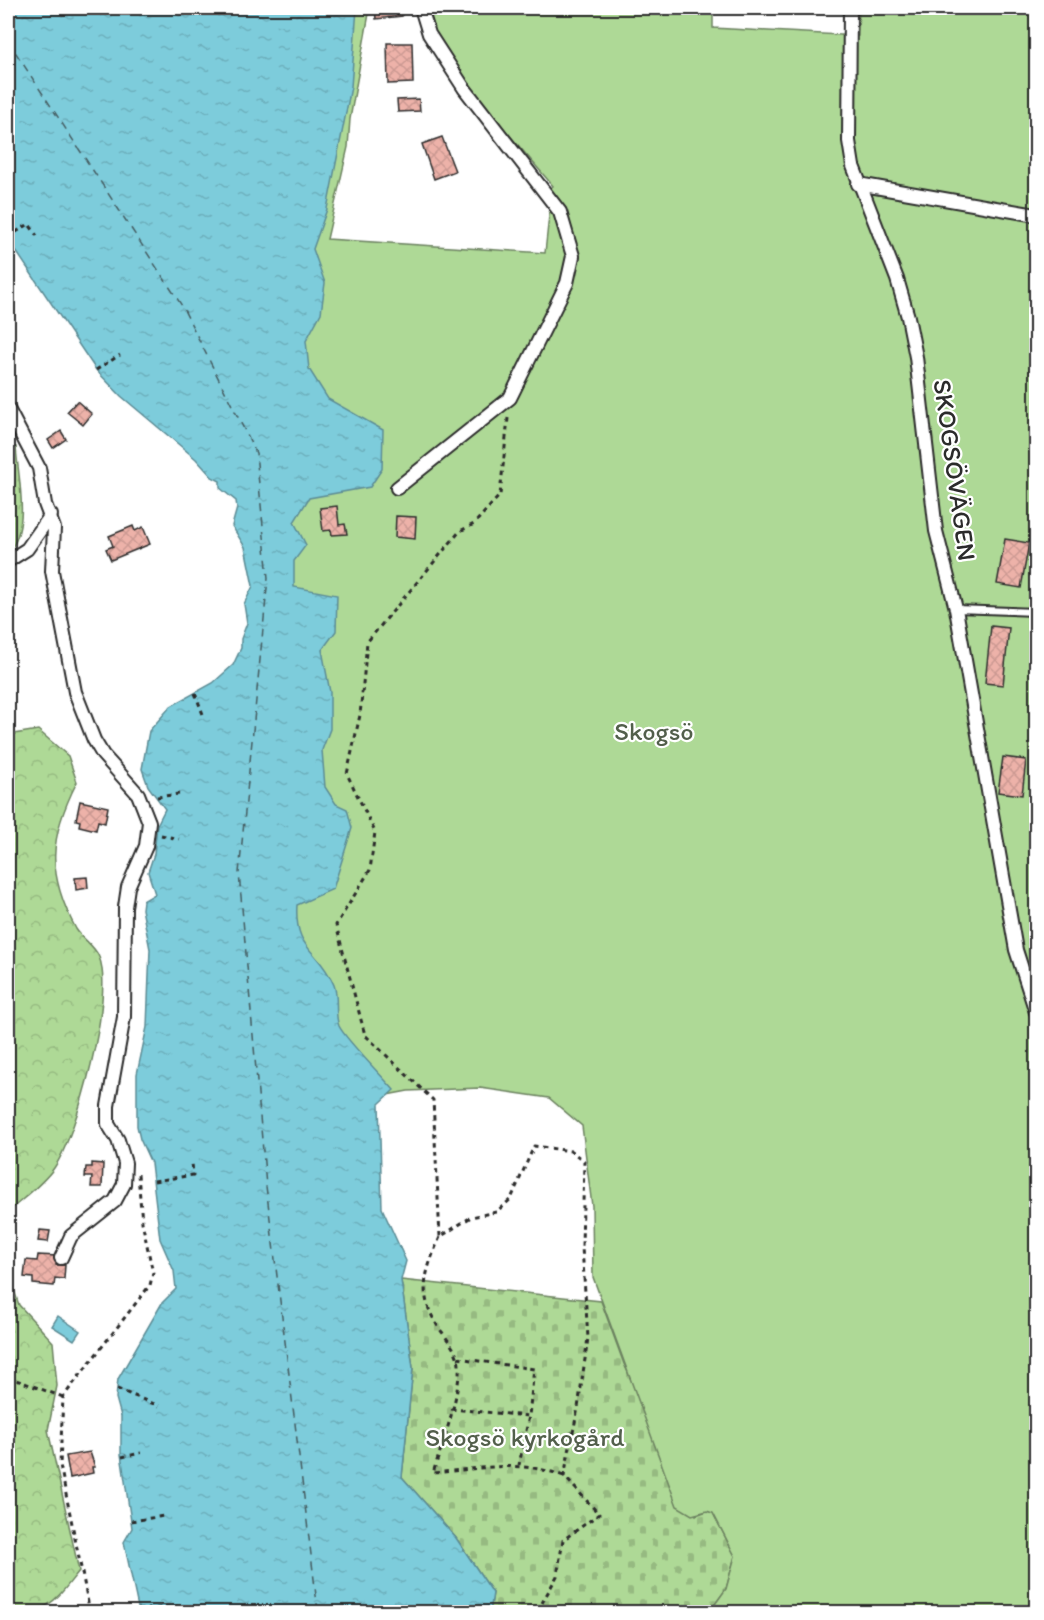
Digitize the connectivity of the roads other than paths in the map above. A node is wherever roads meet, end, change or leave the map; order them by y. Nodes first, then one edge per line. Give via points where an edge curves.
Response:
1 (421, 8) edge
2 (850, 8) edge
3 (858, 184) junction
4 (1036, 215) edge
5 (8, 409) edge
6 (397, 489) dead end
7 (51, 515) junction
8 (8, 561) edge
9 (956, 609) junction
10 (1036, 612) edge
11 (1036, 1012) edge
12 (61, 1258) dead end

1 - 6 street via 429,34 464,88 560,212 573,256 567,283 510,398
2 - 3 street, SKOGSÖVÄGEN via 849,141
3 - 4 street
3 - 9 street, SKOGSÖVÄGEN via 908,317 936,531
5 - 7 street via 39,468 45,504
7 - 8 street via 27,549
7 - 12 street via 52,571 75,692 94,740 103,756 138,794 148,822 146,846 125,907 124,1017 108,1106 108,1124 125,1163 124,1184 115,1201 71,1236
9 - 10 lane
9 - 11 street, SKOGSÖVÄGEN via 1005,896 1016,950

